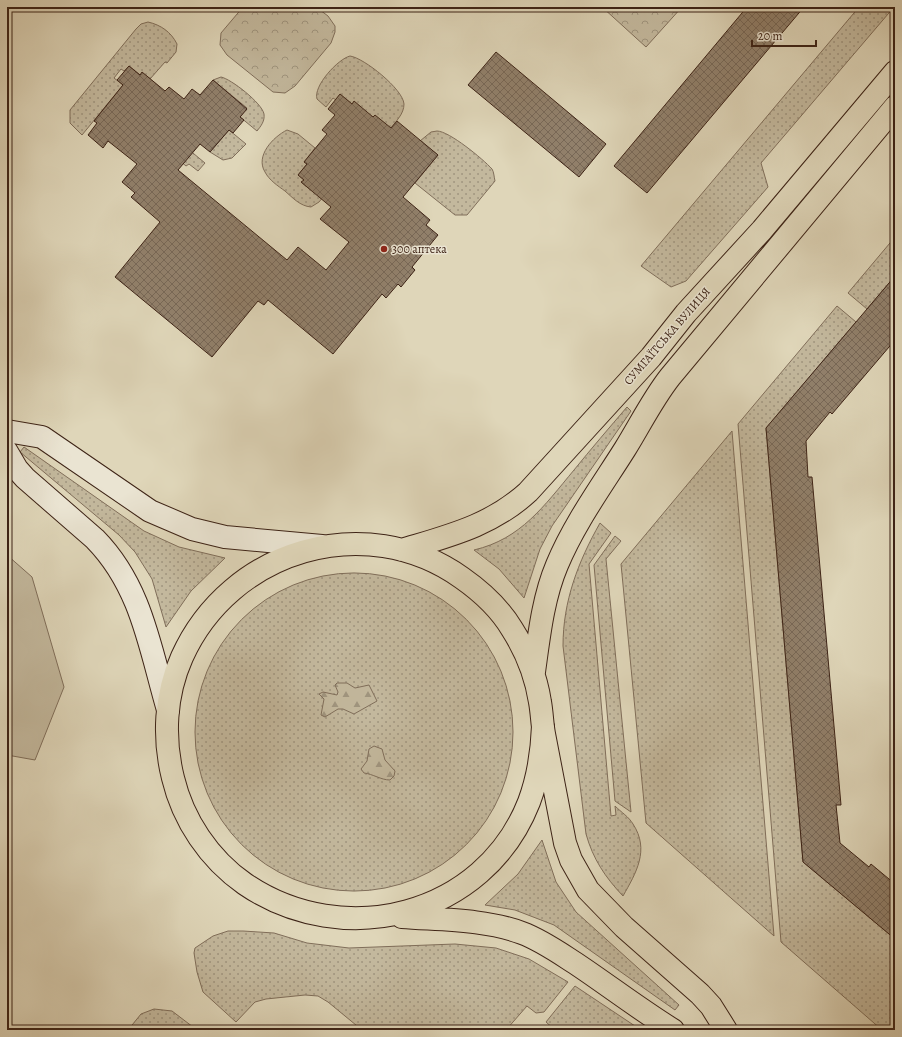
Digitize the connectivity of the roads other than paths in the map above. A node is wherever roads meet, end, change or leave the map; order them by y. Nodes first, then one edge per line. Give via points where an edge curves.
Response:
1 (895, 72) edge
2 (895, 107) edge
3 (7, 431) edge
4 (7, 452) edge
5 (322, 546) junction
6 (402, 550) junction
7 (534, 673) junction
8 (168, 710) junction
9 (543, 726) junction
10 (387, 916) junction
11 (673, 1030) edge
12 (726, 1030) edge

1 - 6 main road, СУМГАЇТСЬКА ВУЛИЦЯ via 762,230 528,492 512,507 468,530
2 - 7 main road via 651,402 562,554 549,590
3 - 5 main road via 42,437 150,511 192,530 225,537
4 - 8 main road via 16,469 95,539 125,577 142,619
5 - 6 main road via 376,545
5 - 8 main road via 271,563 248,577 209,613 193,635 181,659 172,684
6 - 7 main road via 428,558 452,570 474,586 510,625
7 - 9 main road
8 - 10 main road via 166,737 169,764 176,790 199,838 235,877 275,901 307,913 333,918
9 - 10 main road via 540,759 528,804 516,828 500,850 482,870 438,900 413,910
9 - 12 main road via 565,843 579,876 604,908 700,994
10 - 11 main road via 471,922 522,933 555,950

